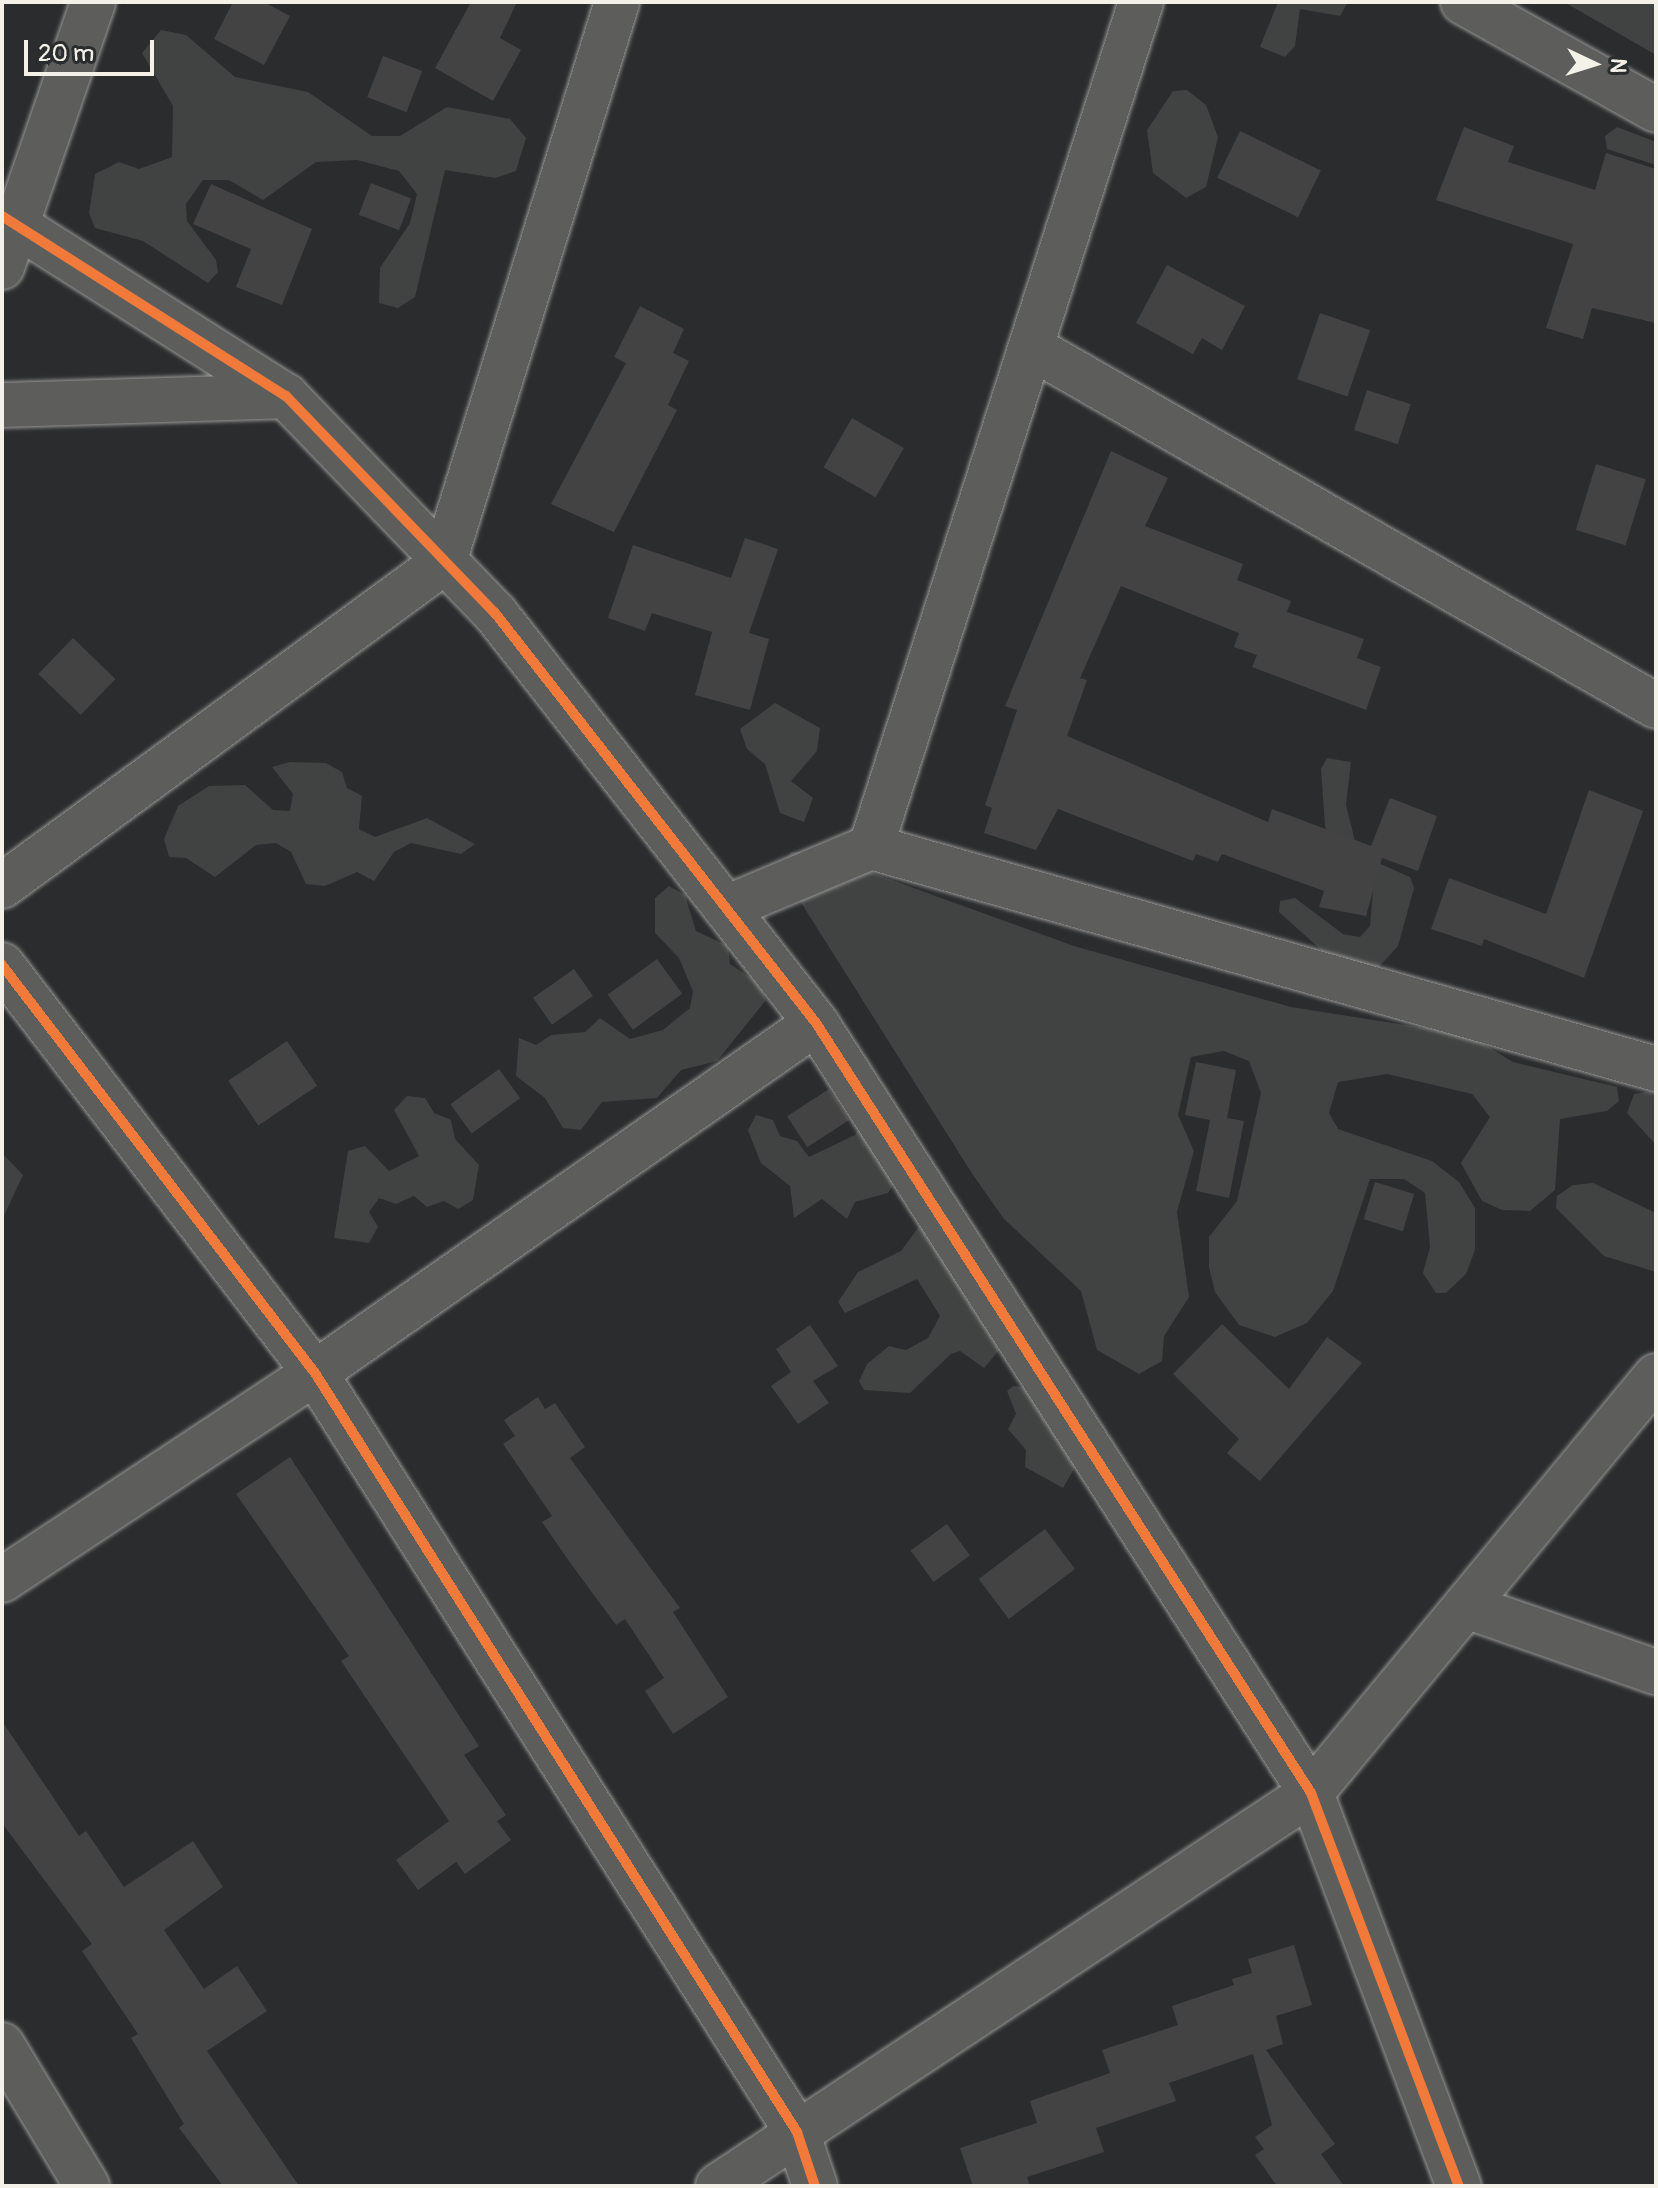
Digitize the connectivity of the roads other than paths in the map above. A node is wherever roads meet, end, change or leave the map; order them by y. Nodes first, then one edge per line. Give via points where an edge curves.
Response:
1 (93, 2) edge
2 (617, 2) edge
3 (1141, 2) edge
4 (1463, 2) edge
5 (1656, 110) edge
6 (10, 219) edge
7 (2, 267) edge
8 (1034, 349) junction
9 (286, 396) junction
10 (2, 405) edge
11 (444, 562) junction
12 (1656, 706) edge
13 (871, 847) junction
14 (2, 886) edge
15 (726, 908) junction
16 (2, 965) edge
17 (816, 1023) junction
18 (1656, 1069) edge
19 (315, 1373) junction
20 (1656, 1376) edge
21 (2, 1580) edge
22 (1466, 1606) junction
23 (1656, 1672) edge
24 (1311, 1793) junction
25 (2, 2045) edge
26 (797, 2132) junction
27 (87, 2186) edge
28 (718, 2186) edge
29 (815, 2186) edge
30 (1459, 2186) edge

1 - 6 street
2 - 11 street
3 - 8 street
4 - 5 street
6 - 7 street
6 - 9 street
8 - 12 street
8 - 13 street
9 - 10 street
9 - 11 street
11 - 14 street
11 - 15 street via 495,613
13 - 15 street
13 - 18 street
15 - 17 street
16 - 19 street
17 - 19 street
17 - 24 street
19 - 21 street
19 - 26 street
20 - 22 street
22 - 23 street
22 - 24 street
24 - 26 street
24 - 30 street
25 - 27 street
26 - 28 street
26 - 29 street

